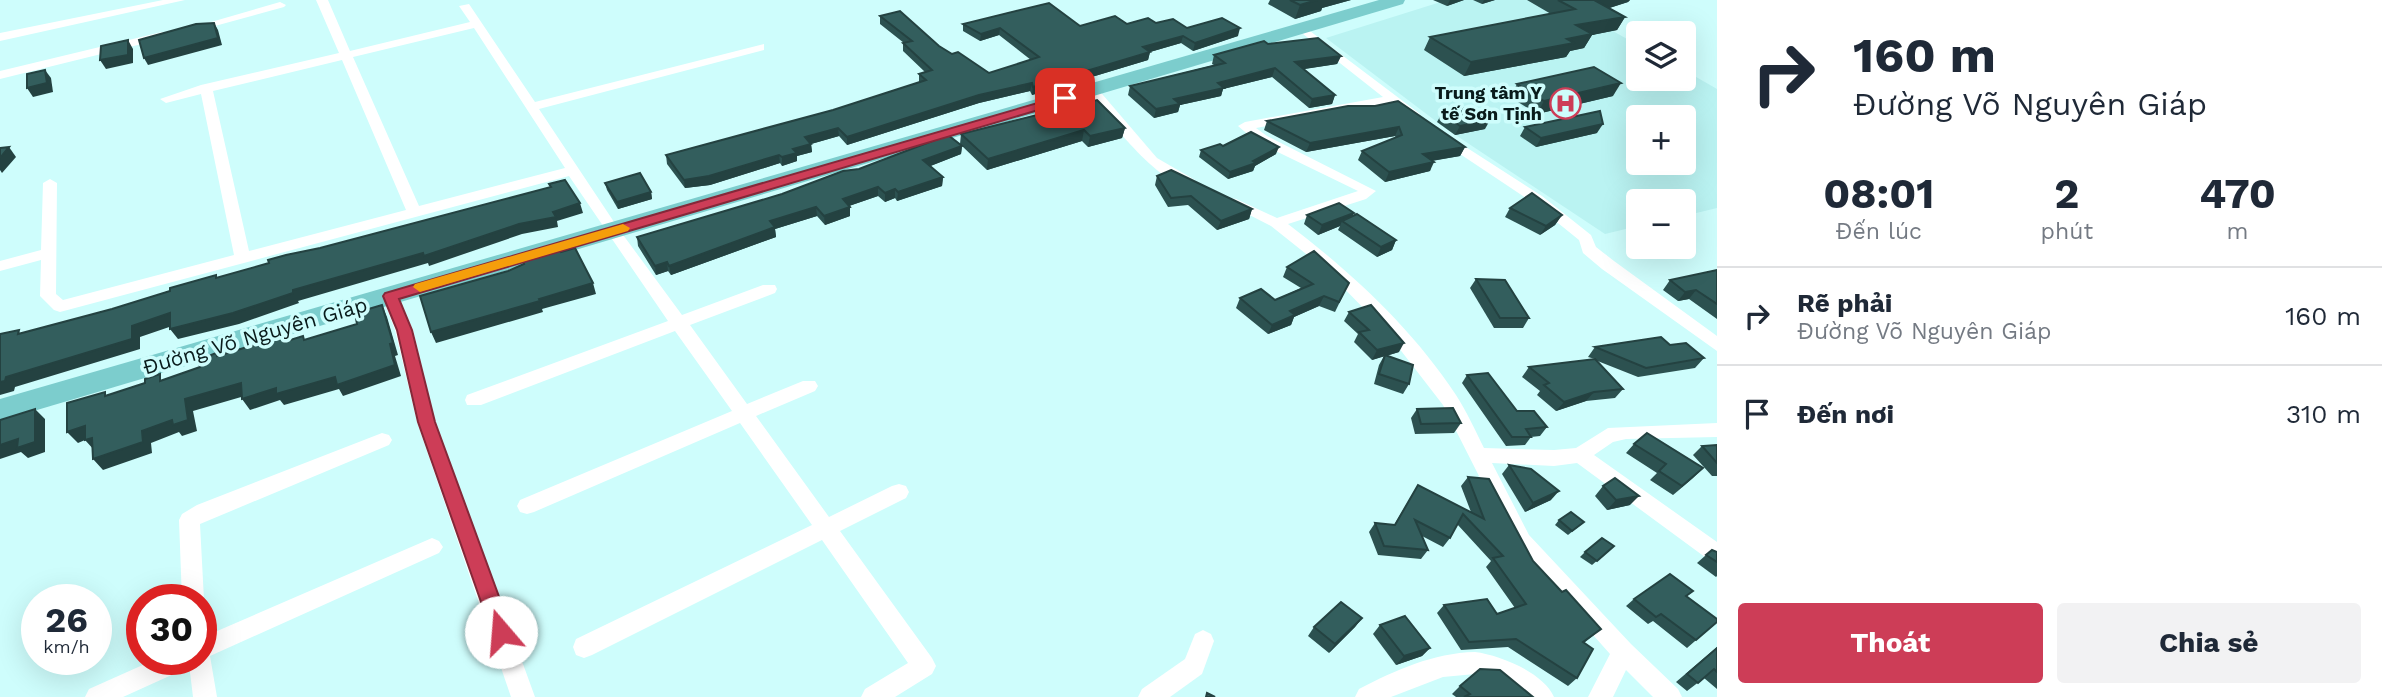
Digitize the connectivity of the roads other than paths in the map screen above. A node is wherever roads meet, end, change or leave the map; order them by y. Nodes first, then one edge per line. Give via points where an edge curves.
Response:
1 (179, 0) edge
2 (322, 0) edge
3 (1396, 0) edge
4 (280, 5) dead end
5 (465, 6) dead end
6 (476, 23) junction
7 (1302, 28) junction
8 (0, 37) edge
9 (760, 47) dead end
10 (346, 55) junction
11 (0, 75) edge
12 (206, 88) junction
13 (1092, 90) junction
14 (166, 99) dead end
15 (1392, 99) junction
16 (531, 107) junction
17 (573, 170) junction
18 (50, 183) dead end
19 (414, 211) junction
20 (1276, 223) junction
21 (613, 231) junction
22 (49, 253) junction
23 (242, 257) junction
24 (0, 266) edge
25 (769, 289) dead end
26 (390, 296) junction
27 (679, 323) junction
28 (1717, 345) edge
29 (809, 386) dead end
30 (474, 400) dead end
31 (0, 410) edge
32 (744, 414) junction
33 (1717, 430) edge
34 (382, 440) dead end
35 (1479, 455) junction
36 (1580, 455) junction
37 (899, 492) dead end
38 (527, 506) dead end
39 (826, 528) junction
40 (432, 547) dead end
41 (1717, 554) edge
42 (191, 584) edge
43 (1203, 641) dead end
44 (217, 642) edge
45 (584, 647) dead end
46 (1623, 652) junction
47 (146, 675) edge
48 (202, 675) edge
49 (97, 697) edge
50 (205, 697) edge
51 (523, 697) edge
52 (873, 697) edge
53 (1150, 697) edge
54 (1367, 697) edge
55 (1542, 697) edge
56 (1600, 697) edge
57 (1670, 697) edge

1 - 8 street
2 - 10 street
3 - 7 main road, Đường Võ Nguyên Giáp
4 - 11 street
5 - 6 street
6 - 10 street
6 - 16 street
7 - 13 main road, Đường Võ Nguyên Giáp
7 - 15 street
9 - 16 street
10 - 12 street
10 - 19 street
12 - 14 street
12 - 23 street
13 - 20 street via 1152,161
13 - 21 main road, Đường Võ Nguyên Giáp
15 - 20 street via 1245,126 1262,139 1369,191
15 - 28 street via 1537,198 1587,238 1589,249 1608,265
16 - 17 street
17 - 19 street
17 - 21 street
18 - 22 street
19 - 23 street
20 - 35 street via 1331,265 1391,326 1438,383
21 - 26 main road, Đường Võ Nguyên Giáp
21 - 27 street
22 - 23 street via 48,296 60,306
22 - 24 street
25 - 27 street
26 - 31 main road, Đường Võ Nguyên Giáp
26 - 51 street via 404,330 426,422
27 - 30 street
27 - 32 street
29 - 32 street
32 - 38 street
32 - 39 street
33 - 36 street via 1608,435
34 - 42 street via 189,520
35 - 36 street
35 - 46 street via 1522,541
36 - 41 street
37 - 39 street
39 - 45 street
39 - 52 street via 924,666
40 - 44 street
43 - 53 street via 1194,666
46 - 56 street
46 - 57 street
47 - 49 street
48 - 50 street
54 - 55 street via 1429,669 1474,665 1493,666

